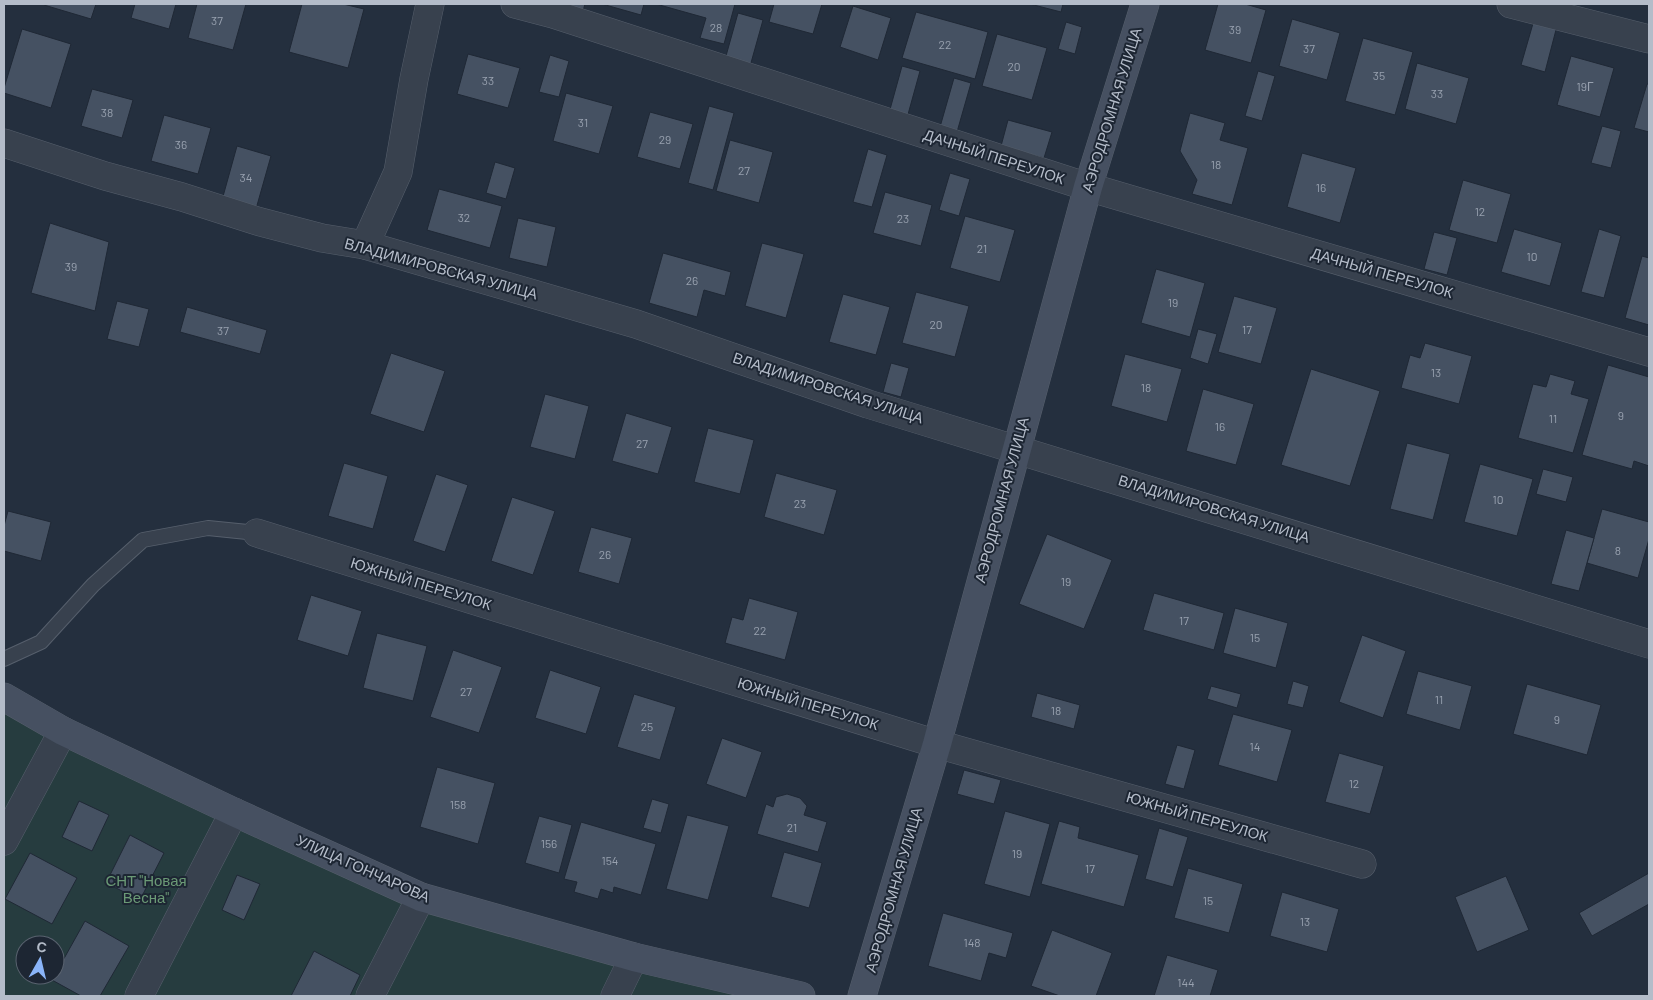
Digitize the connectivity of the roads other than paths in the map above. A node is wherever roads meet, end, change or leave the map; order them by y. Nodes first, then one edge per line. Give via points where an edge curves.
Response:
1 (430, 4) edge
2 (515, 4) edge
3 (1145, 4) edge
4 (1511, 4) edge
5 (1649, 39) edge
6 (4, 143) edge
7 (1088, 187) junction
8 (365, 245) junction
9 (1649, 352) edge
10 (1016, 448) junction
11 (257, 533) joint
12 (1649, 644) edge
13 (4, 659) edge
14 (4, 697) edge
15 (64, 730) junction
16 (937, 744) junction
17 (234, 812) junction
18 (4, 841) edge
19 (1362, 864) dead end
20 (421, 896) junction
21 (634, 957) junction
22 (139, 996) edge
23 (370, 996) edge
24 (615, 996) edge
25 (802, 996) edge
26 (862, 996) edge

1 - 8 street via 398,172
2 - 7 street, ДАЧНЫЙ ПЕРЕУЛОК
3 - 7 street, АЭРОДРОМНАЯ УЛИЦА
4 - 5 street
6 - 8 street, ВЛАДИМИРОВСКАЯ УЛИЦА via 257,221
7 - 9 street, ДАЧНЫЙ ПЕРЕУЛОК
7 - 10 street, АЭРОДРОМНАЯ УЛИЦА
8 - 10 street, ВЛАДИМИРОВСКАЯ УЛИЦА via 636,324 868,404
10 - 12 street, ВЛАДИМИРОВСКАЯ УЛИЦА
10 - 16 street, АЭРОДРОМНАЯ УЛИЦА
11 - 13 lane via 208,528 143,540 93,585 41,642
11 - 16 street, ЮЖНЫЙ ПЕРЕУЛОК
14 - 15 street, УЛИЦА ГОНЧАРОВА
15 - 17 street, УЛИЦА ГОНЧАРОВА
15 - 18 street
16 - 19 street, ЮЖНЫЙ ПЕРЕУЛОК
16 - 26 street, АЭРОДРОМНАЯ УЛИЦА
17 - 20 street, УЛИЦА ГОНЧАРОВА
17 - 22 street
20 - 21 street, УЛИЦА ГОНЧАРОВА
20 - 23 street
21 - 24 street
21 - 25 street, УЛИЦА ГОНЧАРОВА

